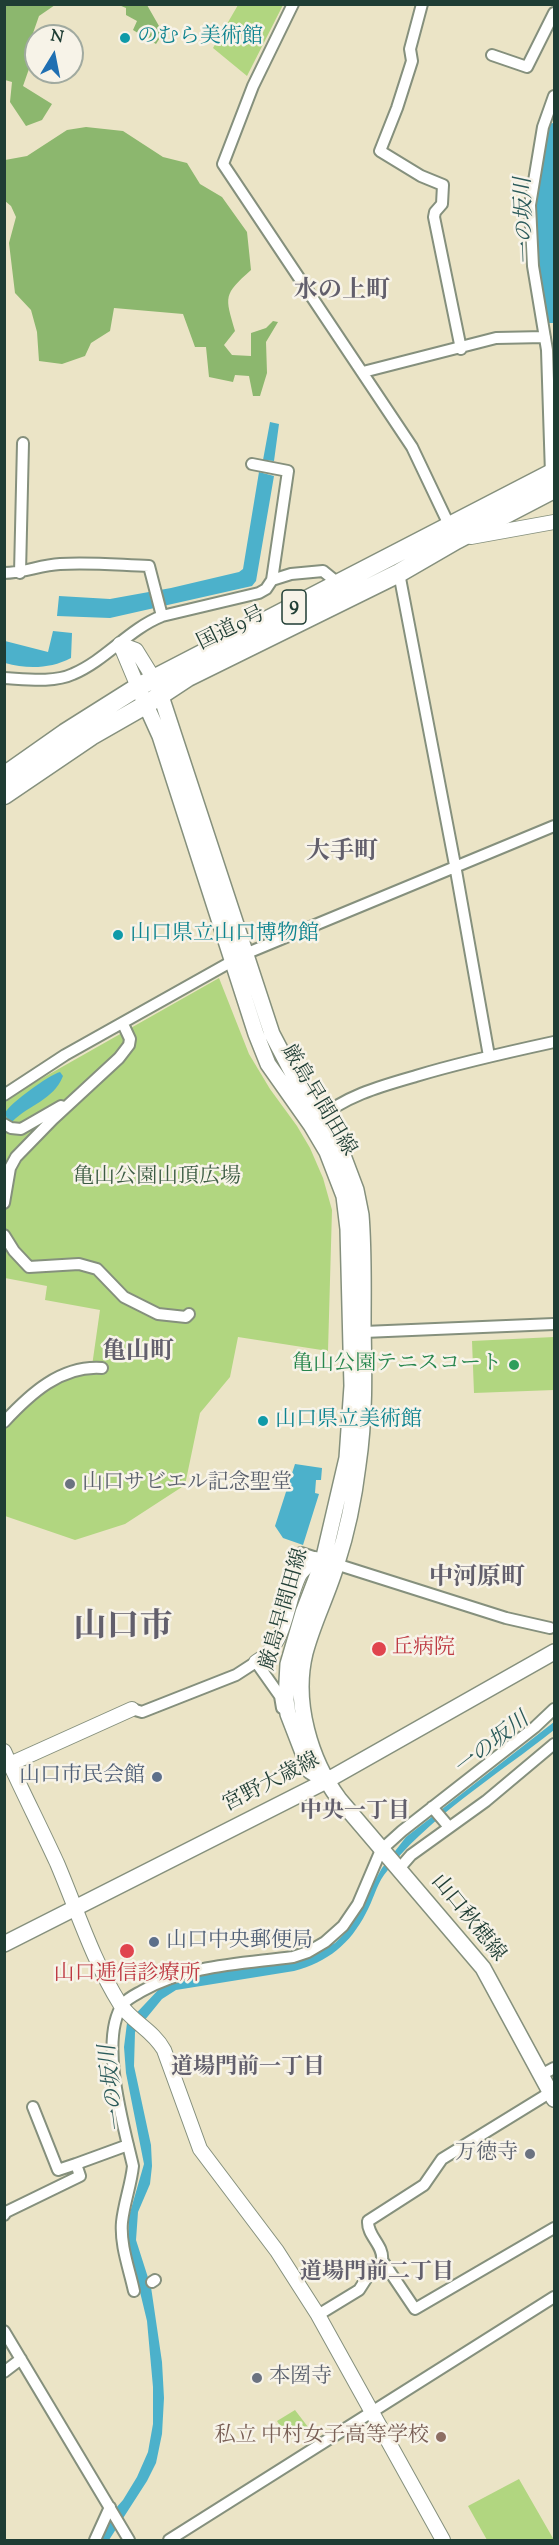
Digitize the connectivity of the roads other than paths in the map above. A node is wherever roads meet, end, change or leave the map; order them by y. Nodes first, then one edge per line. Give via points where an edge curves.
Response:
1 (293, 4) edge
2 (422, 4) edge
3 (555, 14) edge
4 (492, 55) dead end
5 (555, 96) edge
6 (545, 337) junction
7 (461, 349) junction
8 (551, 350) edge
9 (363, 372) junction
10 (23, 443) dead end
11 (252, 464) dead end
12 (554, 479) edge
13 (554, 523) edge
14 (453, 533) junction
15 (4, 573) edge
16 (20, 573) junction
17 (399, 573) junction
18 (272, 580) junction
19 (339, 585) junction
20 (161, 613) junction
21 (120, 644) junction
22 (4, 678) edge
23 (150, 691) junction
24 (4, 776) edge
25 (4, 795) edge
26 (555, 826) edge
27 (455, 866) junction
28 (239, 958) junction
29 (123, 1024) junction
30 (555, 1042) edge
31 (489, 1056) junction
32 (4, 1095) edge
33 (65, 1108) junction
34 (316, 1121) junction
35 (4, 1124) edge
36 (4, 1203) edge
37 (4, 1235) edge
38 (189, 1314) dead end
39 (555, 1324) edge
40 (363, 1332) junction
41 (102, 1368) dead end
42 (4, 1422) edge
43 (301, 1553) dead end
44 (325, 1562) junction
45 (550, 1628) dead end
46 (555, 1652) edge
47 (256, 1662) junction
48 (132, 1709) joint
49 (553, 1713) edge
50 (293, 1728) junction
51 (555, 1744) edge
52 (8, 1767) edge
53 (326, 1781) junction
54 (434, 1809) junction
55 (446, 1824) junction
56 (381, 1850) junction
57 (398, 1870) junction
58 (75, 1909) junction
59 (4, 1944) edge
60 (124, 2009) junction
61 (548, 2071) edge
62 (553, 2095) edge
63 (33, 2107) dead end
64 (128, 2145) junction
65 (76, 2164) junction
66 (4, 2215) edge
67 (555, 2228) edge
68 (382, 2260) junction
69 (134, 2291) dead end
70 (555, 2297) edge
71 (318, 2315) junction
72 (4, 2331) edge
73 (21, 2359) junction
74 (4, 2372) edge
75 (370, 2412) junction
76 (111, 2509) junction
77 (95, 2541) edge
78 (129, 2541) edge
79 (169, 2541) edge
80 (443, 2541) edge

1 - 9 street via 253,86 223,164
2 - 7 street via 410,49 412,61 380,151 443,185 442,204 434,216
3 - 4 street via 527,67
5 - 6 street via 543,127 530,205 533,266
6 - 7 street via 496,338
6 - 8 street
7 - 9 street
8 - 12 street
9 - 14 street via 411,447
10 - 16 street
11 - 18 street via 288,471
12 - 14 highway, 国道9号 / 9
13 - 14 street
14 - 17 highway, 国道9号 / 9
14 - 19 highway, 国道9号 / 9
15 - 16 street
16 - 20 street via 61,563 149,566
17 - 23 highway, 国道9号 / 9 via 188,677
17 - 27 street
18 - 19 street via 323,571
18 - 20 street via 258,593
19 - 23 highway, 国道9号 / 9
20 - 21 street
21 - 22 street via 62,678
21 - 23 street
23 - 24 highway, 国道9号 / 9 via 65,733
23 - 25 highway, 国道9号 / 9
23 - 28 main road, 厳島早間田線 via 160,736
26 - 27 street
27 - 28 street
27 - 31 street
28 - 29 street
28 - 34 main road, 厳島早間田線
29 - 32 street via 65,1055
29 - 33 street via 129,1045
30 - 31 street
31 - 34 street via 370,1090 334,1107
33 - 35 street via 48,1111 21,1129
33 - 36 street via 16,1157 10,1168
34 - 40 main road, 厳島早間田線 via 339,1145 356,1190 363,1240
34 - 44 main road, 厳島早間田線 via 344,1196 348,1229 351,1420
37 - 38 street via 28,1267 79,1264 97,1269 124,1297 158,1314
39 - 40 street
40 - 44 main road, 厳島早間田線 via 363,1426 349,1514
41 - 42 street via 91,1367 41,1386
43 - 44 street
44 - 45 street
44 - 47 street via 300,1575 277,1642 266,1657
44 - 50 main road, 厳島早間田線 via 303,1613 288,1664 286,1700
44 - 53 main road, 厳島早間田線 via 301,1681 307,1731
46 - 53 main road, 宮野大歳線
47 - 48 street via 236,1675 142,1712
47 - 50 street via 280,1696 283,1717
48 - 52 street
49 - 54 street
50 - 53 main road, 厳島早間田線 via 310,1772
51 - 55 street
52 - 58 street
53 - 56 main road, 山口秋穂線
53 - 58 main road, 宮野大歳線
54 - 55 street
54 - 56 street
55 - 57 street
56 - 57 main road, 山口秋穂線
56 - 60 street via 358,1904 343,1926 325,1942 293,1957 193,1970 168,1978 127,2000
57 - 61 main road, 山口秋穂線 via 483,1968
58 - 59 main road, 宮野大歳線
58 - 60 street
60 - 64 street via 115,2025 112,2056
60 - 71 street via 157,2037 200,2149 277,2251
61 - 62 main road, 山口秋穂線
62 - 68 street via 442,2159 424,2185 368,2221 367,2227 383,2253
63 - 65 street via 58,2170
64 - 65 street
64 - 69 street via 133,2166 122,2221 122,2243
65 - 66 street via 80,2176
67 - 68 street via 415,2309
68 - 71 street via 359,2290
70 - 75 street
71 - 75 street
72 - 73 street
73 - 74 street
73 - 76 street
75 - 79 street
75 - 80 street
76 - 77 street
76 - 78 street

